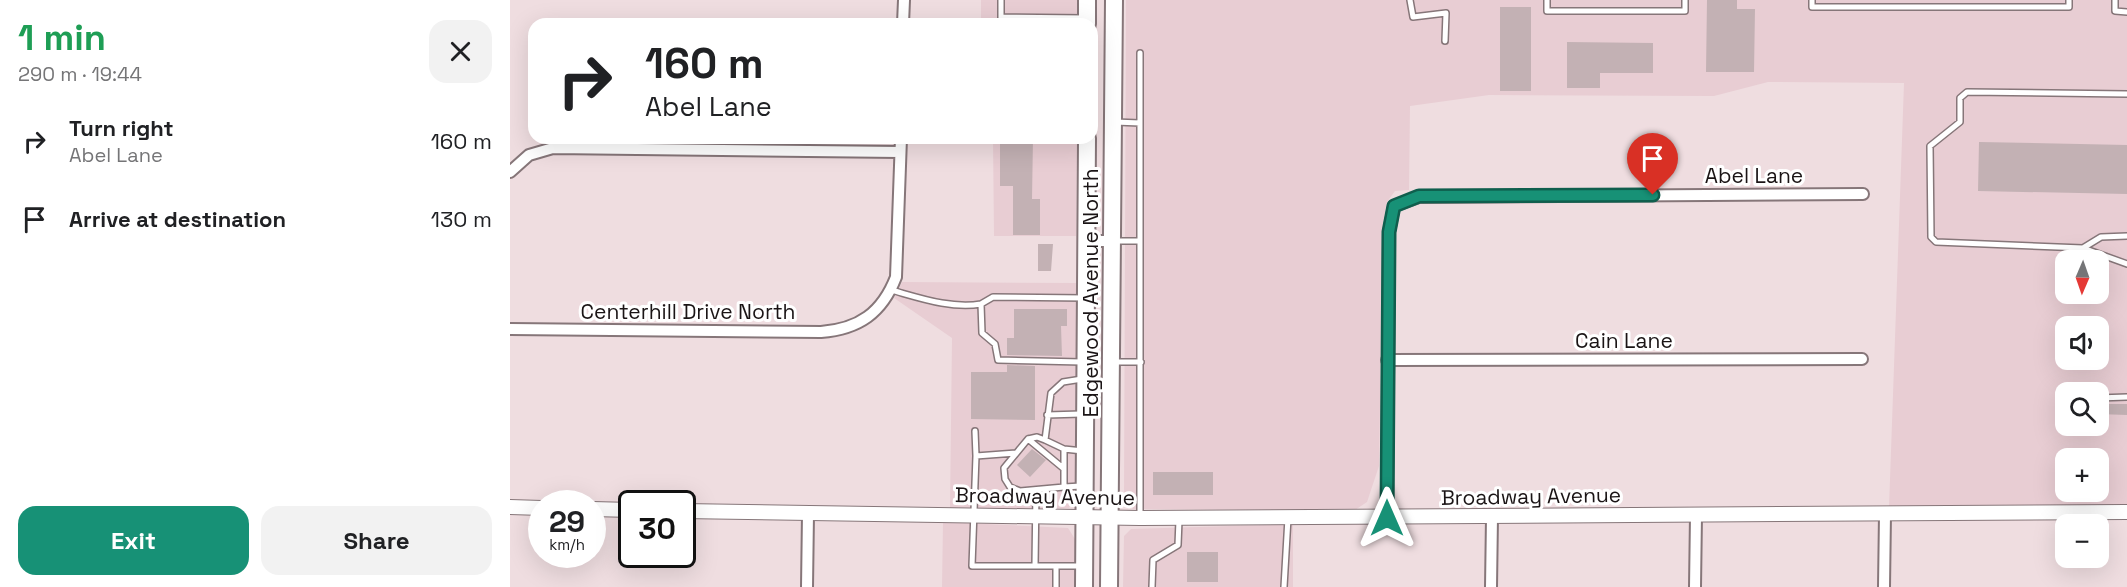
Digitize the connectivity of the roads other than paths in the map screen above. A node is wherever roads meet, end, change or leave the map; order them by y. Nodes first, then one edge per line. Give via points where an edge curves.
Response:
1 (904, 0) edge
2 (1001, 0) edge
3 (1087, 0) edge
4 (1114, 0) edge
5 (1410, 0) edge
6 (1547, 0) edge
7 (1685, 0) edge
8 (1812, 0) edge
9 (1894, 0) edge
10 (2069, 0) edge
11 (2115, 0) edge
12 (1894, 7) junction
13 (2127, 12) edge
14 (903, 18) edge
15 (1001, 18) edge
16 (1087, 18) edge
17 (1445, 41) dead end
18 (1140, 53) dead end
19 (2127, 94) edge
20 (1113, 122) junction
21 (1140, 123) junction
22 (901, 144) edge
23 (1087, 144) edge
24 (900, 152) junction
25 (510, 172) edge
26 (1863, 194) dead end
27 (2127, 236) edge
28 (1087, 241) junction
29 (1113, 241) junction
30 (1140, 241) junction
31 (2083, 248) junction
32 (2127, 264) edge
33 (891, 290) junction
34 (1086, 298) junction
35 (981, 304) junction
36 (510, 329) edge
37 (1862, 359) dead end
38 (1387, 360) junction
39 (1141, 362) junction
40 (1112, 363) junction
41 (1086, 370) junction
42 (2127, 397) edge
43 (2109, 398) edge
44 (1086, 414) junction
45 (1047, 415) junction
46 (975, 431) dead end
47 (1028, 439) junction
48 (1045, 440) junction
49 (1064, 448) junction
50 (1086, 451) junction
51 (1016, 453) junction
52 (976, 456) junction
53 (1064, 468) junction
54 (1086, 486) junction
55 (1064, 487) junction
56 (1036, 491) junction
57 (510, 507) edge
58 (528, 508) edge
59 (696, 511) edge
60 (2127, 512) edge
61 (808, 514) junction
62 (1885, 514) junction
63 (1696, 515) junction
64 (973, 516) junction
65 (1037, 517) junction
66 (1492, 517) junction
67 (1085, 518) junction
68 (1110, 518) junction
69 (1140, 518) junction
70 (1179, 518) junction
71 (1288, 518) junction
72 (1387, 518) junction
73 (1035, 566) junction
74 (1056, 566) junction
75 (1084, 566) junction
76 (807, 587) edge
77 (1056, 587) edge
78 (1084, 587) edge
79 (1109, 587) edge
80 (1152, 587) edge
81 (1284, 587) edge
82 (1491, 587) edge
83 (1695, 587) edge
84 (1884, 587) edge

1 - 14 street
2 - 15 lane
3 - 16 main road
4 - 20 main road, Edgewood Avenue North
5 - 17 lane via 1413,17 1446,12
6 - 7 lane via 1547,11 1685,11
8 - 12 lane via 1812,7
9 - 12 lane
10 - 12 lane via 2069,7
11 - 13 lane via 2115,11
18 - 21 lane
19 - 31 lane via 1967,92 1960,98 1960,122 1930,146 1931,237 1936,242
20 - 21 lane
20 - 29 main road, Edgewood Avenue North
21 - 30 lane
22 - 24 street
23 - 28 main road, Edgewood Avenue North
24 - 25 street via 553,148 529,155
24 - 33 street via 899,256
26 - 38 street, Abel Lane via 1419,196 1394,206 1389,232
27 - 31 lane via 2102,237
28 - 29 street
28 - 34 main road, Edgewood Avenue North
29 - 30 lane
29 - 40 main road, Edgewood Avenue North
30 - 39 lane
31 - 32 lane
33 - 35 lane via 965,307
33 - 36 street, Centerhill Drive North via 877,311 864,321 821,332
34 - 35 lane via 993,297
34 - 41 main road, Edgewood Avenue North
35 - 41 lane via 982,333 994,344 998,360
37 - 38 street, Cain Lane
38 - 72 street
39 - 40 lane
39 - 69 lane
40 - 68 main road, Edgewood Avenue North
41 - 44 main road, Edgewood Avenue North
41 - 45 lane via 1051,393
42 - 43 lane
44 - 45 lane
44 - 50 main road, Edgewood Avenue North
45 - 48 lane
46 - 52 lane
47 - 48 lane
47 - 51 lane
47 - 53 lane
48 - 49 lane
49 - 50 lane
49 - 53 lane
50 - 54 main road, Edgewood Avenue North
51 - 52 lane
51 - 56 lane via 1004,468 1005,479 1010,487 1020,491
52 - 64 lane
53 - 55 lane
54 - 55 lane
54 - 67 main road, Edgewood Avenue North
55 - 56 lane
56 - 65 lane
57 - 58 street
59 - 61 street, Broadway Avenue
60 - 62 street, Broadway Avenue
61 - 64 street, Broadway Avenue
61 - 76 street
62 - 63 street, Broadway Avenue
62 - 84 street
63 - 66 street, Broadway Avenue
63 - 83 street
64 - 65 street, Broadway Avenue
64 - 73 lane via 972,566
65 - 67 street, Broadway Avenue
65 - 73 lane
66 - 72 street, Broadway Avenue
66 - 82 street
67 - 68 street, Broadway Avenue
67 - 75 main road, Edgewood Avenue North
68 - 69 street, Broadway Avenue
68 - 79 main road, Edgewood Avenue North
69 - 70 street, Broadway Avenue
70 - 71 street, Broadway Avenue
70 - 80 lane via 1178,545 1153,560
71 - 72 street, Broadway Avenue
71 - 81 lane
73 - 74 lane
74 - 75 lane
74 - 77 lane
75 - 78 main road, Edgewood Avenue North

